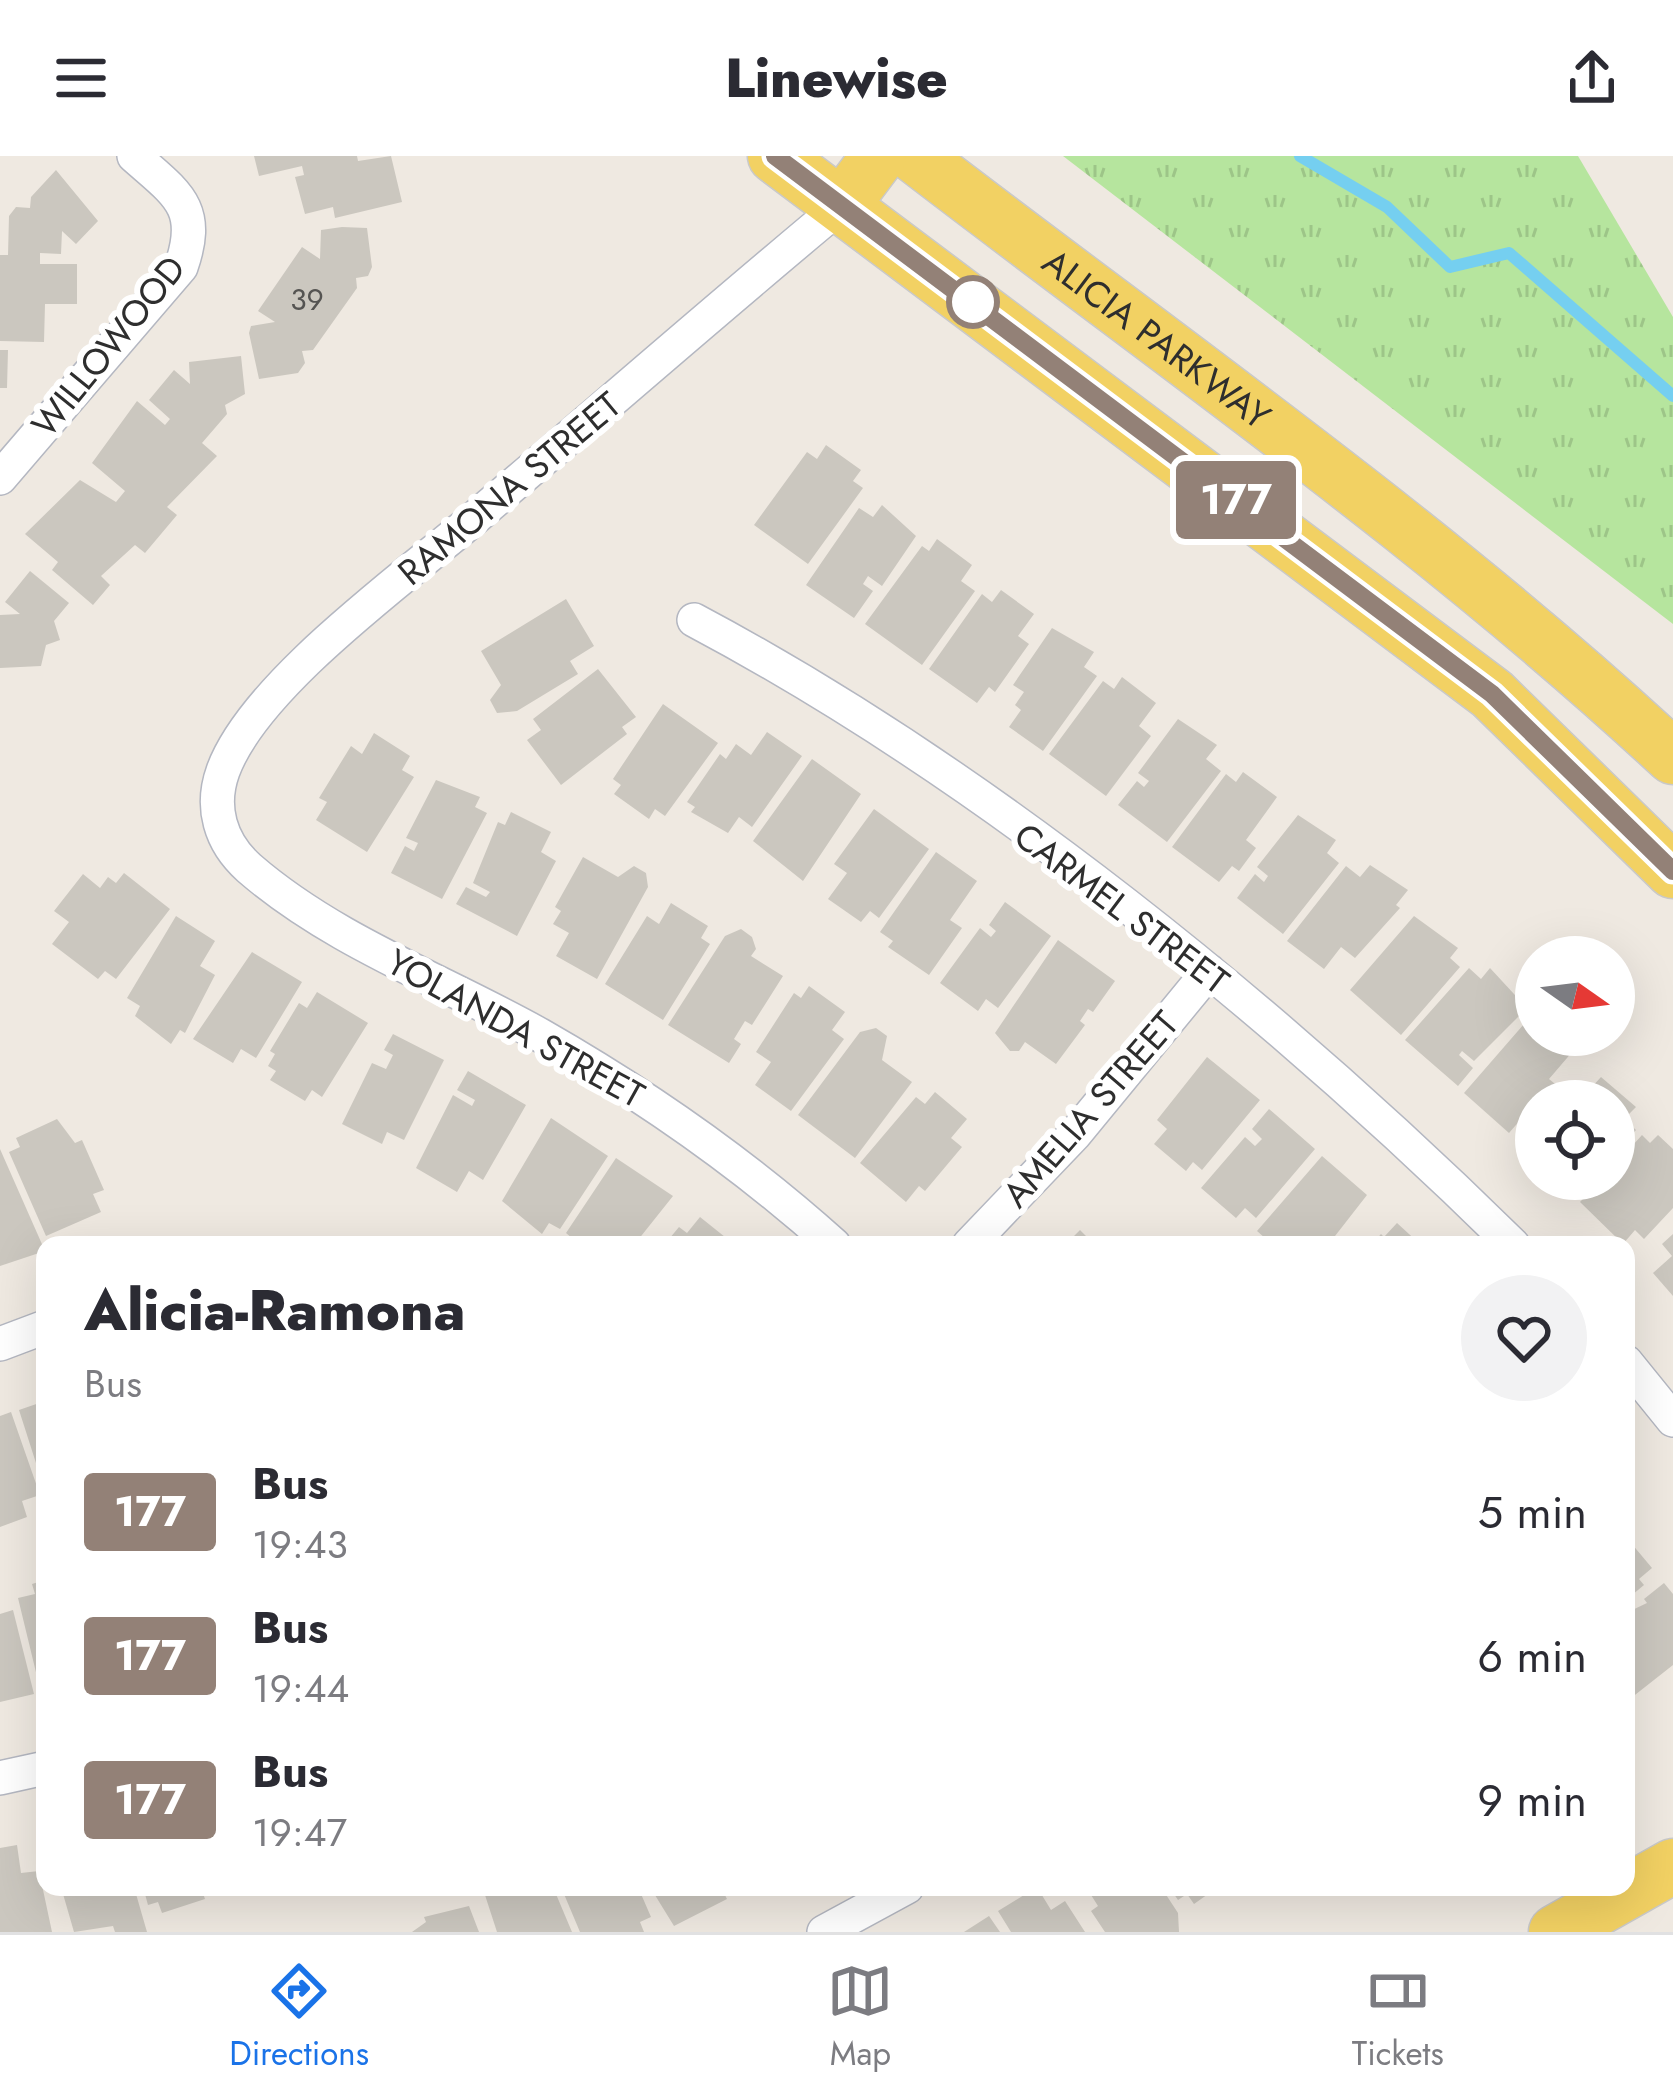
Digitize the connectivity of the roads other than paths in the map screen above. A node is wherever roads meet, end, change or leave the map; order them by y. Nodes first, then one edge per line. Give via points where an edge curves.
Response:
1 (134, 156) edge
2 (776, 156) edge
3 (879, 156) edge
4 (915, 156) edge
5 (843, 205) junction
6 (0, 478) edge
7 (694, 620) dead end
8 (1673, 758) edge
9 (215, 804) joint
10 (1673, 871) edge
11 (1208, 971) junction
12 (824, 1236) edge
13 (978, 1236) edge
14 (1504, 1236) edge
15 (36, 1330) edge
16 (0, 1344) edge
17 (1635, 1373) edge
18 (1673, 1420) edge
19 (36, 1770) edge
20 (0, 1778) edge
21 (1673, 1866) edge
22 (1635, 1887) edge
23 (890, 1896) edge
24 (1620, 1896) edge
25 (824, 1932) edge
26 (1556, 1932) edge

1 - 6 street, WILLOWOOD via 180,196 193,233 181,267
2 - 5 main road
3 - 5 main road
4 - 8 main road, ALICIA PARKWAY via 1347,485
5 - 9 street, RAMONA STREET via 325,646 247,729
5 - 10 main road via 1492,694
7 - 11 street, CARMEL STREET via 807,680
9 - 12 street, YOLANDA STREET via 223,838 286,894 635,1092 768,1185
11 - 13 street, AMELIA STREET via 1075,1134
11 - 14 street, CARMEL STREET
15 - 16 street
17 - 18 street
19 - 20 street
21 - 22 main road
23 - 25 street
24 - 26 main road

